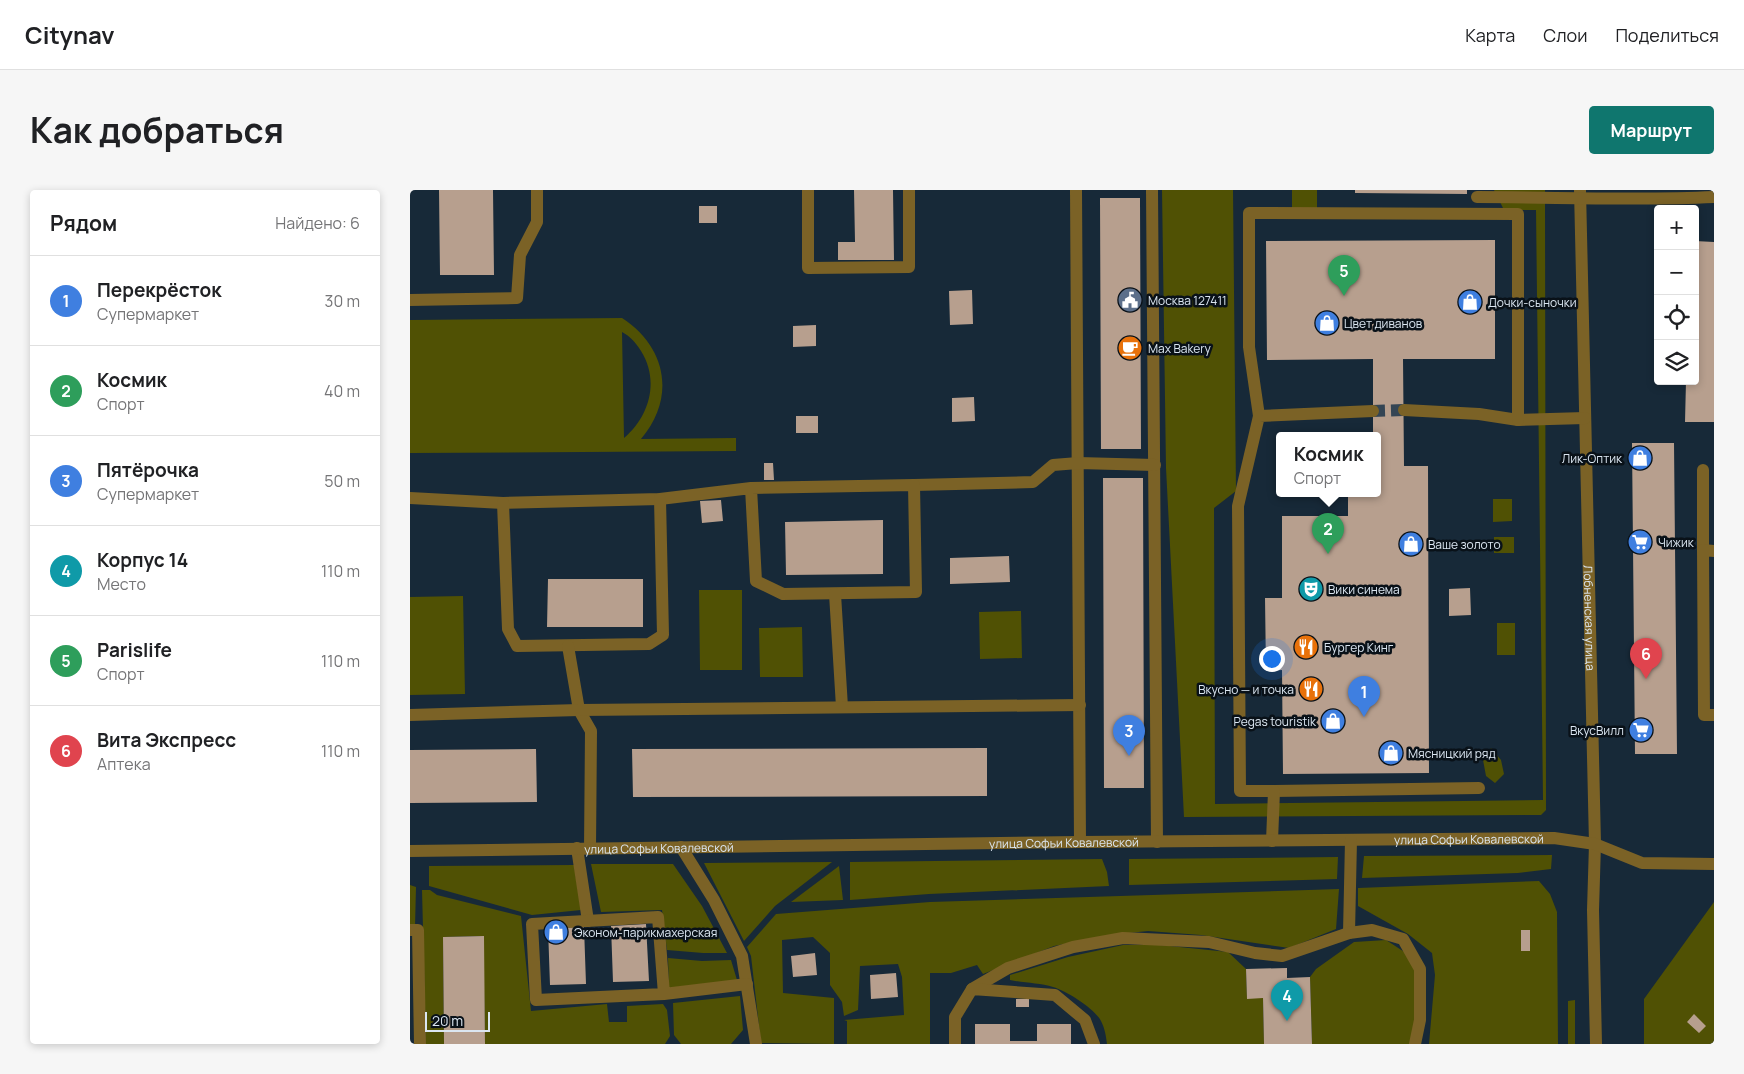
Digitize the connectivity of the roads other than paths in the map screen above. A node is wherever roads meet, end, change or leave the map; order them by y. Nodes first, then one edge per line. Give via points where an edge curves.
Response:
1 (537, 190) edge
2 (808, 190) edge
3 (909, 190) edge
4 (1076, 190) edge
5 (1152, 190) edge
6 (1580, 194) edge
7 (1695, 194) edge
8 (1714, 197) edge
9 (1476, 198) dead end
10 (410, 300) edge
11 (1404, 410) tunnel mouth
12 (1373, 411) tunnel mouth
13 (1258, 416) junction
14 (1585, 418) junction
15 (1518, 420) junction
16 (1078, 463) junction
17 (1154, 465) junction
18 (1703, 470) dead end
19 (914, 485) junction
20 (751, 488) junction
21 (410, 498) edge
22 (660, 499) junction
23 (503, 502) junction
24 (1709, 551) edge
25 (835, 594) junction
26 (568, 646) junction
27 (1080, 705) junction
28 (842, 707) junction
29 (579, 710) junction
30 (410, 715) edge
31 (1714, 715) edge
32 (1479, 788) dead end
33 (1274, 791) junction
34 (1350, 840) junction
35 (1272, 841) junction
36 (1080, 842) junction
37 (1157, 842) junction
38 (1595, 844) junction
39 (681, 847) junction
40 (577, 848) junction
41 (590, 849) junction
42 (410, 851) edge
43 (1714, 864) edge
44 (588, 921) junction
45 (410, 930) edge
46 (1349, 933) junction
47 (747, 984) junction
48 (972, 989) junction
49 (664, 994) junction
50 (420, 1044) edge
51 (756, 1044) edge
52 (955, 1044) edge
53 (1094, 1044) edge
54 (1415, 1044) edge
55 (1596, 1044) edge

1 - 10 street via 537,222 520,255 517,298
2 - 3 street via 808,268 909,267
4 - 16 street
5 - 17 street
6 - 7 street via 1616,200
6 - 9 street
6 - 14 street, Лобненская улица
7 - 8 street
11 - 15 street via 1479,414
12 - 13 street
13 - 15 street via 1249,347 1249,213 1518,214
13 - 33 street via 1238,506 1240,791
14 - 15 street
14 - 38 street, Лобненская улица
16 - 17 street
16 - 19 street via 1053,465 1033,482
16 - 27 street
17 - 37 street
18 - 24 street
19 - 20 street
19 - 25 street via 916,592
20 - 22 street
20 - 25 street via 756,581 783,594
21 - 23 street
22 - 23 street
22 - 26 street via 664,635 649,644
23 - 26 street via 508,629 517,646
24 - 31 street via 1704,715
25 - 28 street
26 - 29 street
27 - 28 street
27 - 36 street
28 - 29 street
29 - 30 street
29 - 41 street via 591,731
32 - 33 street
33 - 35 street
34 - 35 street, улица Софьи Ковалевской
34 - 38 street, улица Софьи Ковалевской via 1554,838
34 - 46 street
35 - 37 street, улица Софьи Ковалевской
36 - 37 street, улица Софьи Ковалевской
36 - 39 street, улица Софьи Ковалевской
38 - 43 street, улица Софьи Ковалевской via 1642,863
38 - 55 street, Лобненская улица
39 - 41 street, улица Софьи Ковалевской
39 - 47 street via 714,900 742,956
40 - 41 street, улица Софьи Ковалевской
40 - 42 street, улица Софьи Ковалевской
40 - 44 street
44 - 49 street via 658,917
44 - 49 street via 532,924 536,1000
45 - 50 street via 418,930
46 - 48 street via 1282,956 1209,942 1123,938 1073,947 1008,968
46 - 54 street via 1372,930 1403,939 1420,970 1420,1020
47 - 49 street
47 - 51 street
48 - 52 street via 955,1017
48 - 53 street via 1055,995 1085,1020

